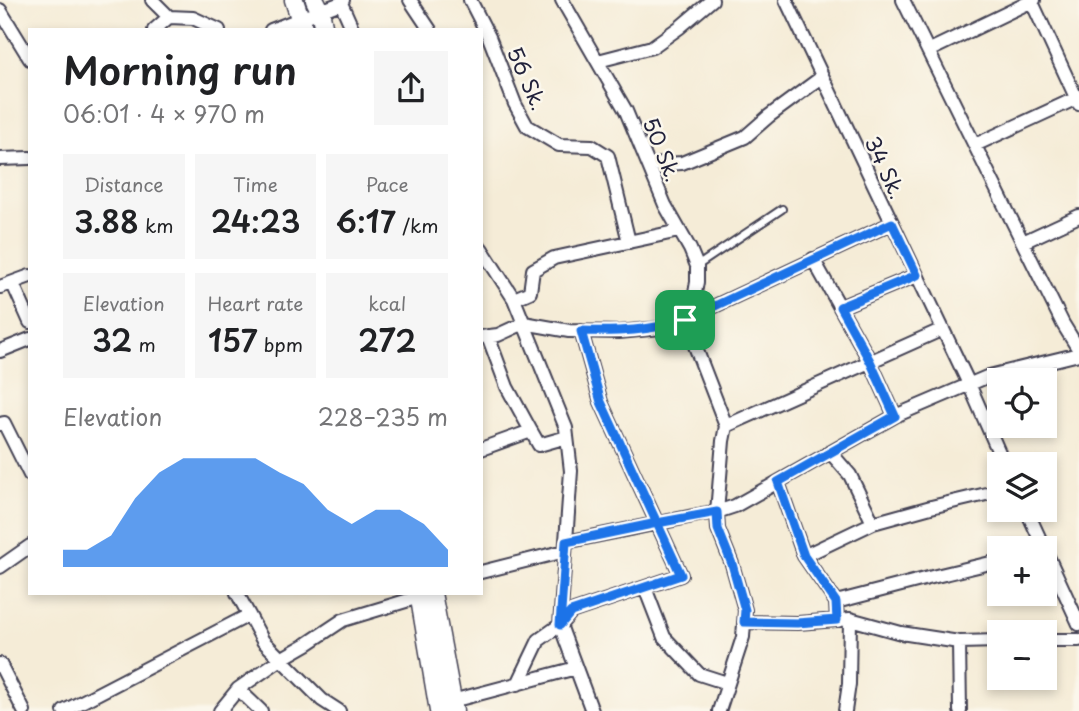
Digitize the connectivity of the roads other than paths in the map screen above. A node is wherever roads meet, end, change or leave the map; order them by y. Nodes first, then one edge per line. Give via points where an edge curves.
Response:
1 (152, 0) edge
2 (294, 0) edge
3 (410, 0) edge
4 (470, 0) edge
5 (562, 0) edge
6 (712, 0) edge
7 (786, 0) edge
8 (903, 0) edge
9 (1032, 0) edge
10 (342, 1) edge
11 (317, 5) edge
12 (0, 10) edge
13 (169, 17) junction
14 (302, 24) edge
15 (157, 28) edge
16 (215, 28) edge
17 (281, 28) edge
18 (323, 28) edge
19 (352, 28) edge
20 (429, 28) edge
21 (928, 51) junction
22 (28, 56) edge
23 (598, 61) junction
24 (822, 77) junction
25 (1078, 100) edge
26 (975, 145) junction
27 (28, 158) edge
28 (0, 159) edge
29 (649, 165) junction
30 (782, 209) dead end
31 (1079, 216) edge
32 (892, 223) junction
33 (679, 231) junction
34 (629, 242) junction
35 (1023, 242) junction
36 (483, 251) edge
37 (813, 259) junction
38 (697, 266) junction
39 (917, 275) junction
40 (28, 277) edge
41 (6, 286) edge
42 (514, 299) junction
43 (840, 307) junction
44 (28, 319) edge
45 (685, 320) junction
46 (524, 323) junction
47 (943, 329) junction
48 (581, 331) junction
49 (485, 337) edge
50 (28, 340) edge
51 (0, 351) edge
52 (1079, 352) edge
53 (870, 361) junction
54 (970, 384) junction
55 (895, 416) junction
56 (0, 424) edge
57 (726, 426) junction
58 (531, 431) junction
59 (567, 438) junction
60 (483, 448) edge
61 (830, 452) junction
62 (999, 452) edge
63 (28, 471) edge
64 (778, 482) junction
65 (987, 494) edge
66 (717, 512) junction
67 (657, 523) junction
68 (873, 523) junction
69 (28, 547) edge
70 (566, 547) junction
71 (804, 556) junction
72 (987, 564) edge
73 (0, 567) edge
74 (483, 571) edge
75 (1057, 576) edge
76 (645, 588) junction
77 (238, 595) edge
78 (421, 595) edge
79 (424, 595) edge
80 (836, 602) junction
81 (249, 615) junction
82 (843, 620) junction
83 (744, 622) junction
84 (1079, 624) edge
85 (560, 625) junction
86 (1057, 640) edge
87 (1079, 640) edge
88 (987, 641) edge
89 (959, 642) junction
90 (281, 659) junction
91 (0, 664) edge
92 (576, 668) junction
93 (727, 683) junction
94 (518, 684) junction
95 (238, 689) junction
96 (448, 708) edge
97 (24, 711) edge
98 (64, 711) edge
99 (220, 711) edge
100 (261, 711) edge
101 (339, 711) edge
102 (592, 711) edge
103 (719, 711) edge
104 (845, 711) edge
105 (960, 711) edge

1 - 13 street
2 - 14 main road
3 - 20 street
4 - 34 street, 56 Sk. via 527,125 559,145 592,146 608,156
5 - 23 street, 50 Sk.
6 - 23 street via 652,47
7 - 24 street, 34 Sk.
8 - 21 street
9 - 21 street
9 - 25 street
10 - 11 street
10 - 19 street
11 - 14 street
11 - 18 main road
12 - 22 street
13 - 15 street
13 - 16 street via 193,18
14 - 17 street
21 - 26 street
23 - 29 street, 50 Sk.
24 - 29 street via 745,137 682,163
24 - 32 street, 34 Sk.
25 - 26 street
26 - 35 street
27 - 28 street
29 - 33 street, 50 Sk.
30 - 38 lane
31 - 35 street
32 - 37 street
32 - 39 street, 34 Sk.
33 - 34 street
33 - 38 street, 50 Sk.
34 - 42 street via 554,258 533,270 530,292
35 - 52 street
36 - 42 street
37 - 43 street
37 - 45 street
38 - 45 street via 698,282
39 - 43 street
39 - 47 street, 34 Sk.
40 - 41 street
41 - 44 street
42 - 46 street
43 - 53 street
45 - 48 street via 661,328
45 - 57 street
46 - 48 street
46 - 49 street
46 - 59 street
47 - 53 street
47 - 54 street, 34 Sk.
48 - 67 street via 601,402
49 - 58 street
50 - 51 street
52 - 54 street
53 - 55 street
53 - 57 street
54 - 55 street
54 - 62 street, 34 Sk.
55 - 61 street
56 - 63 street via 4,423
57 - 66 street
58 - 59 street via 539,445
58 - 60 street
59 - 70 street via 571,471
61 - 64 street
61 - 68 street via 849,475
64 - 66 street
64 - 71 street
65 - 68 street
66 - 67 street
66 - 83 street via 718,529 745,610
67 - 70 street
67 - 76 street via 681,575
68 - 71 street
69 - 73 street
70 - 74 street
70 - 85 street
71 - 80 street
72 - 80 street
75 - 84 street
76 - 85 street via 571,612
76 - 93 street via 664,636 699,674
77 - 81 street
78 - 90 street via 343,620
79 - 96 main road
80 - 82 street
81 - 90 street via 263,641
81 - 98 street
82 - 83 street
82 - 89 street
82 - 104 street via 849,684
83 - 93 street
85 - 92 street
85 - 94 street via 539,640
86 - 87 street
88 - 89 street
89 - 105 street
90 - 95 street
90 - 101 street
91 - 97 street
92 - 94 street
92 - 102 street
93 - 103 street
94 - 96 street
95 - 99 street
95 - 100 street

